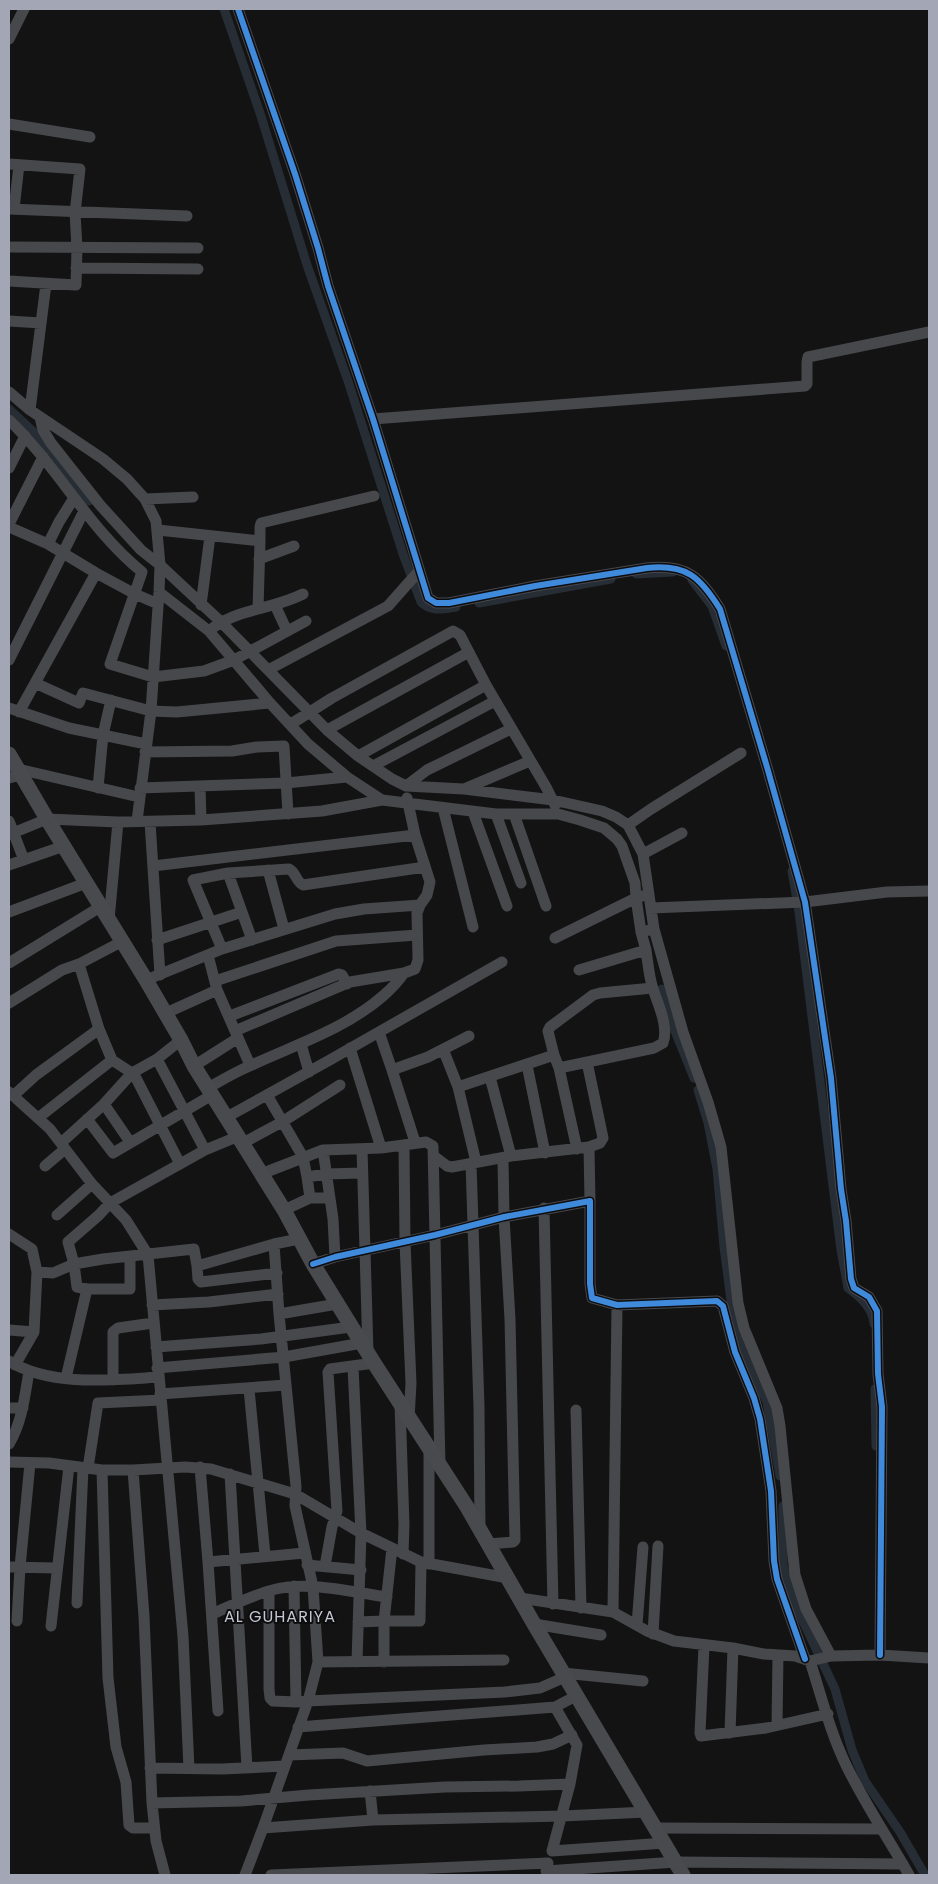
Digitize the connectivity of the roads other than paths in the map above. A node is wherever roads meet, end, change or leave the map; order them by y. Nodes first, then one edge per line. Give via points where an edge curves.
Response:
1 (24, 9) edge
2 (238, 9) edge
3 (9, 38) edge
4 (9, 124) edge
5 (90, 136) dead end
6 (14, 165) edge
7 (11, 209) edge
8 (75, 213) junction
9 (188, 216) dead end
10 (9, 247) edge
11 (77, 248) junction
12 (198, 248) dead end
13 (76, 268) junction
14 (198, 269) dead end
15 (9, 281) edge
16 (46, 284) junction
17 (9, 320) edge
18 (41, 323) junction
19 (929, 332) edge
20 (9, 392) edge
21 (30, 410) junction
22 (40, 417) junction
23 (373, 419) junction
24 (9, 420) edge
25 (25, 436) junction
26 (43, 457) junction
27 (9, 468) edge
28 (374, 496) dead end
29 (193, 497) dead end
30 (74, 498) junction
31 (145, 498) junction
32 (100, 505) junction
33 (86, 513) junction
34 (9, 525) edge
35 (158, 530) junction
36 (210, 536) junction
37 (260, 541) junction
38 (48, 544) junction
39 (294, 546) dead end
40 (64, 553) junction
41 (259, 560) junction
42 (160, 565) junction
43 (419, 571) junction
44 (142, 572) junction
45 (96, 573) junction
46 (159, 593) junction
47 (135, 594) junction
48 (303, 594) dead end
49 (201, 605) junction
50 (276, 605) junction
51 (258, 609) junction
52 (306, 621) dead end
53 (221, 622) junction
54 (209, 631) junction
55 (287, 631) junction
56 (249, 652) junction
57 (469, 652) junction
58 (9, 660) edge
59 (234, 660) junction
60 (268, 670) junction
61 (153, 678) junction
62 (35, 683) junction
63 (486, 685) junction
64 (111, 700) junction
65 (495, 701) junction
66 (270, 703) junction
67 (14, 710) edge
68 (151, 711) junction
69 (309, 712) junction
70 (290, 724) junction
71 (511, 729) junction
72 (327, 730) junction
73 (103, 735) junction
74 (308, 744) junction
75 (284, 746) junction
76 (146, 748) junction
77 (741, 753) dead end
78 (9, 754) edge
79 (358, 756) junction
80 (530, 761) junction
81 (373, 766) junction
82 (16, 774) edge
83 (347, 778) junction
84 (286, 783) junction
85 (200, 786) junction
86 (406, 786) junction
87 (98, 788) junction
88 (464, 789) junction
89 (140, 792) junction
90 (382, 800) junction
91 (553, 800) junction
92 (407, 804) junction
93 (443, 808) junction
94 (473, 812) junction
95 (288, 814) junction
96 (496, 814) junction
97 (514, 814) junction
98 (558, 814) junction
99 (47, 819) junction
100 (201, 820) junction
101 (9, 821) edge
102 (137, 821) junction
103 (118, 822) junction
104 (150, 822) junction
105 (628, 825) junction
106 (13, 833) junction
107 (682, 833) dead end
108 (415, 835) junction
109 (64, 846) junction
110 (643, 854) junction
111 (24, 860) junction
112 (9, 865) edge
113 (153, 866) junction
114 (425, 867) junction
115 (268, 870) junction
116 (228, 873) junction
117 (86, 883) junction
118 (521, 883) dead end
119 (929, 891) edge
120 (649, 894) junction
121 (636, 898) junction
122 (800, 902) junction
123 (420, 905) junction
124 (506, 906) dead end
125 (546, 906) dead end
126 (100, 907) junction
127 (651, 908) junction
128 (9, 912) edge
129 (242, 912) junction
130 (110, 920) junction
131 (211, 923) junction
132 (473, 927) dead end
133 (654, 929) junction
134 (284, 930) junction
135 (640, 932) junction
136 (417, 935) junction
137 (555, 938) dead end
138 (157, 940) junction
139 (252, 940) junction
140 (122, 942) junction
141 (222, 949) junction
142 (646, 950) junction
143 (208, 955) junction
144 (502, 962) dead end
145 (9, 963) edge
146 (79, 964) junction
147 (579, 970) dead end
148 (404, 973) junction
149 (153, 977) junction
150 (346, 984) junction
151 (216, 986) junction
152 (653, 988) junction
153 (9, 1003) edge
154 (166, 1013) junction
155 (230, 1016) junction
156 (99, 1029) junction
157 (379, 1032) junction
158 (237, 1034) junction
159 (469, 1036) dead end
160 (181, 1040) junction
161 (301, 1044) junction
162 (350, 1048) junction
163 (443, 1049) junction
164 (554, 1055) junction
165 (157, 1059) junction
166 (112, 1060) junction
167 (586, 1062) junction
168 (250, 1065) junction
169 (527, 1065) junction
170 (194, 1066) junction
171 (559, 1068) junction
172 (392, 1070) junction
173 (309, 1072) junction
174 (132, 1073) junction
175 (490, 1077) junction
176 (340, 1085) dead end
177 (458, 1087) junction
178 (210, 1092) junction
179 (11, 1094) edge
180 (266, 1095) junction
181 (104, 1104) junction
182 (186, 1112) junction
183 (227, 1117) junction
184 (38, 1118) junction
185 (87, 1119) junction
186 (282, 1122) junction
187 (160, 1125) junction
188 (241, 1140) junction
189 (130, 1142) junction
190 (410, 1144) junction
191 (63, 1146) junction
192 (589, 1147) junction
193 (381, 1148) junction
194 (362, 1149) junction
195 (577, 1149) junction
196 (206, 1150) junction
197 (323, 1150) junction
198 (545, 1152) junction
199 (434, 1156) junction
200 (303, 1157) junction
201 (507, 1157) junction
202 (473, 1163) junction
203 (180, 1164) junction
204 (44, 1166) dead end
205 (362, 1173) junction
206 (262, 1174) junction
207 (326, 1174) junction
208 (307, 1177) junction
209 (92, 1184) junction
210 (310, 1198) junction
211 (330, 1198) junction
212 (590, 1201) junction
213 (110, 1203) junction
214 (544, 1208) junction
215 (284, 1210) junction
216 (58, 1215) dead end
217 (504, 1217) junction
218 (473, 1224) junction
219 (9, 1234) edge
220 (435, 1235) junction
221 (299, 1239) junction
222 (405, 1242) junction
223 (274, 1244) junction
224 (366, 1250) junction
225 (148, 1255) junction
226 (130, 1256) junction
227 (335, 1257) junction
228 (74, 1264) junction
229 (313, 1264) junction
230 (197, 1266) junction
231 (37, 1272) junction
232 (277, 1273) junction
233 (87, 1289) junction
234 (278, 1294) junction
235 (337, 1304) junction
236 (152, 1305) junction
237 (617, 1305) junction
238 (279, 1314) junction
239 (153, 1323) junction
240 (352, 1327) junction
241 (9, 1330) edge
242 (34, 1332) junction
243 (282, 1336) junction
244 (156, 1347) junction
245 (368, 1354) junction
246 (284, 1358) junction
247 (12, 1363) edge
248 (353, 1367) junction
249 (29, 1371) junction
250 (158, 1373) junction
251 (66, 1378) junction
252 (113, 1380) junction
253 (286, 1385) junction
254 (249, 1389) junction
255 (160, 1397) junction
256 (400, 1404) junction
257 (9, 1408) edge
258 (23, 1408) junction
259 (576, 1410) dead end
260 (409, 1419) junction
261 (9, 1444) edge
262 (429, 1450) junction
263 (9, 1462) edge
264 (30, 1463) junction
265 (69, 1466) junction
266 (200, 1467) junction
267 (440, 1467) junction
268 (86, 1468) junction
269 (168, 1468) junction
270 (102, 1470) junction
271 (132, 1470) junction
272 (230, 1474) junction
273 (257, 1482) junction
274 (295, 1494) junction
275 (336, 1518) junction
276 (480, 1530) junction
277 (362, 1533) junction
278 (489, 1544) junction
279 (658, 1546) dead end
280 (643, 1547) dead end
281 (392, 1548) junction
282 (304, 1553) junction
283 (403, 1554) junction
284 (264, 1555) junction
285 (235, 1559) junction
286 (208, 1562) junction
287 (425, 1563) junction
288 (307, 1565) junction
289 (325, 1566) junction
290 (14, 1567) edge
291 (56, 1568) junction
292 (360, 1570) junction
293 (508, 1578) junction
294 (294, 1586) junction
295 (313, 1587) junction
296 (269, 1591) junction
297 (360, 1593) junction
298 (387, 1597) junction
299 (520, 1598) junction
300 (238, 1603) junction
301 (77, 1604) dead end
302 (553, 1604) junction
303 (581, 1608) junction
304 (613, 1612) junction
305 (212, 1614) junction
306 (17, 1621) dead end
307 (384, 1621) junction
308 (358, 1622) junction
309 (534, 1624) junction
310 (637, 1625) junction
311 (50, 1626) dead end
312 (653, 1634) junction
313 (601, 1635) dead end
314 (704, 1646) junction
315 (733, 1648) junction
316 (880, 1654) junction
317 (778, 1655) junction
318 (817, 1658) junction
319 (929, 1658) edge
320 (504, 1660) dead end
321 (318, 1662) junction
322 (357, 1662) junction
323 (384, 1662) junction
324 (564, 1675) junction
325 (643, 1681) dead end
326 (576, 1696) junction
327 (302, 1702) junction
328 (555, 1708) junction
329 (218, 1711) dead end
330 (828, 1714) junction
331 (777, 1725) junction
332 (298, 1727) junction
333 (730, 1734) junction
334 (572, 1735) junction
335 (287, 1760) junction
336 (150, 1768) junction
337 (247, 1768) junction
338 (189, 1769) junction
339 (570, 1784) junction
340 (370, 1791) junction
341 (274, 1798) junction
342 (152, 1803) junction
343 (646, 1812) junction
344 (563, 1816) junction
345 (373, 1820) junction
346 (154, 1828) junction
347 (263, 1828) junction
348 (656, 1828) junction
349 (880, 1829) junction
350 (665, 1843) junction
351 (552, 1851) junction
352 (676, 1862) junction
353 (902, 1864) junction
354 (547, 1870) edge
355 (165, 1875) edge
356 (245, 1875) edge
357 (271, 1875) edge
358 (684, 1875) edge
359 (909, 1875) edge

1 - 3 street
2 - 23 street via 295,174 335,311
4 - 5 street
6 - 7 street
6 - 8 street via 80,170
7 - 8 street
8 - 9 street
8 - 11 street
10 - 11 street
11 - 12 street
11 - 13 street
13 - 14 street
13 - 16 street via 75,285
15 - 16 street
16 - 18 street
17 - 18 street
18 - 21 street
19 - 23 street via 808,357 805,386
20 - 21 street
21 - 22 street
22 - 31 street via 119,471
22 - 32 street via 51,443
23 - 43 street
24 - 25 street
25 - 26 street
25 - 27 street
26 - 30 street
26 - 34 street
28 - 37 street via 261,523
29 - 31 street
30 - 33 street
30 - 38 street
31 - 35 street
32 - 33 street
32 - 42 street via 129,538
33 - 40 street
33 - 44 street
34 - 38 street
35 - 36 street
35 - 42 street
36 - 37 street
36 - 49 street
37 - 41 street
38 - 40 street
39 - 41 street
40 - 45 street
40 - 58 street
41 - 51 street
42 - 46 street
42 - 49 street
43 - 60 street via 388,606
43 - 122 street via 428,598 442,604 648,568 678,569 697,579 720,609 767,767
44 - 46 street
44 - 47 street
45 - 47 street
45 - 62 street
46 - 47 street
46 - 54 street
46 - 61 street
47 - 61 street via 110,664
48 - 50 street
49 - 53 street
50 - 51 street
50 - 55 street
51 - 53 street
52 - 55 street
53 - 54 street
53 - 56 street
54 - 59 street
55 - 56 street
56 - 59 street
56 - 60 street
57 - 63 street
57 - 69 street via 460,635 453,631
57 - 72 street
59 - 61 street via 204,671
59 - 66 street
60 - 69 street
61 - 68 street
62 - 64 street via 79,703 83,693
62 - 67 street
63 - 65 street
63 - 79 street
64 - 68 street
64 - 73 street
65 - 71 street
65 - 81 street
66 - 68 street via 177,712
66 - 70 street
67 - 73 street
68 - 76 street
69 - 70 street
69 - 72 street
70 - 74 street
71 - 80 street
71 - 86 street via 427,770
72 - 79 street
73 - 76 street
73 - 87 street
74 - 75 street
74 - 83 street
75 - 76 street via 232,751
75 - 84 street
76 - 89 street
77 - 105 street
78 - 82 main road
79 - 81 street
80 - 88 street
80 - 91 street
81 - 86 street
82 - 87 street
82 - 99 main road
83 - 84 street
83 - 90 street
84 - 85 street
84 - 95 street
85 - 89 street
85 - 100 street
86 - 88 street
86 - 92 street
87 - 89 street
88 - 91 street
89 - 102 street
90 - 92 street
90 - 95 street
91 - 98 street
91 - 105 street via 602,812
92 - 93 street
92 - 108 street
93 - 94 street
93 - 132 street
94 - 96 street
94 - 124 street
95 - 100 street
96 - 97 street
96 - 118 street
97 - 98 street
97 - 125 street
98 - 121 street via 604,828 617,839 630,865
99 - 103 street
99 - 106 street
99 - 109 main road
100 - 104 street
101 - 106 street
102 - 103 street
102 - 104 street
103 - 130 street
104 - 113 street
105 - 110 street
106 - 111 street
107 - 110 street
108 - 113 street
108 - 114 street
109 - 111 street
109 - 117 main road
110 - 120 street
111 - 112 street
113 - 138 street
114 - 115 street via 303,885 291,870
114 - 123 street via 430,886
115 - 116 street
115 - 134 street
116 - 129 street
116 - 131 street via 193,880
117 - 126 main road
117 - 128 street
119 - 122 street via 886,892
120 - 121 street
120 - 127 street
121 - 135 street
121 - 137 street
122 - 127 street
122 - 316 street via 831,1078 851,1279 854,1288 869,1297 877,1312 882,1407
123 - 134 street via 346,912
123 - 136 street
126 - 130 main road
126 - 145 street
127 - 133 street
129 - 131 street
129 - 139 street
130 - 140 main road
131 - 138 street
131 - 141 street
133 - 135 street
133 - 318 street via 721,1148 738,1303 744,1328 777,1408 793,1560
134 - 139 street
135 - 142 street
136 - 148 street via 417,965
136 - 151 street via 336,941
138 - 149 street
139 - 141 street
140 - 146 street
140 - 149 main road
141 - 143 street
142 - 147 street
142 - 152 street
143 - 149 street
143 - 151 street
144 - 157 street
146 - 153 street via 62,970
146 - 156 street
148 - 150 street
148 - 161 street via 394,986 359,1014
149 - 154 main road
150 - 155 street via 339,974
150 - 158 street
151 - 154 street
151 - 155 street
152 - 164 street via 592,996 550,1027 548,1031
152 - 167 street via 664,1031 663,1043 654,1048
154 - 160 main road
155 - 158 street
156 - 166 street
156 - 179 street
157 - 162 street
157 - 172 street
158 - 168 street
158 - 170 street
159 - 163 street
160 - 165 street
160 - 170 main road
161 - 168 street
161 - 173 street
162 - 173 street
162 - 193 street
163 - 172 street
163 - 177 street
164 - 169 street
164 - 171 street
165 - 174 street
165 - 182 street
166 - 174 street
166 - 184 street
167 - 171 street
167 - 192 street via 603,1138 600,1143
168 - 178 street
169 - 175 street
169 - 198 street
170 - 178 main road
171 - 195 street
172 - 190 street
173 - 180 street
174 - 181 street
174 - 187 street
175 - 177 street
175 - 201 street
176 - 186 street
177 - 202 street
178 - 182 street
178 - 183 main road
179 - 184 street
180 - 183 street
180 - 186 street
181 - 185 street
181 - 189 street
182 - 187 street
182 - 196 street
183 - 188 main road
184 - 191 street
185 - 189 street via 113,1154
185 - 191 street
186 - 188 street
186 - 200 street
187 - 189 street
187 - 203 street
188 - 196 street
188 - 206 main road
190 - 193 street
190 - 199 street via 431,1143
190 - 222 street
191 - 204 street
191 - 209 street
192 - 195 street
192 - 212 street
193 - 194 street
194 - 197 street
194 - 205 street
195 - 198 street
196 - 203 street
197 - 200 street
197 - 207 street
198 - 201 street
199 - 202 street via 450,1167
199 - 220 street
200 - 206 street
200 - 208 street
201 - 202 street
201 - 217 street
202 - 218 street
203 - 213 street
205 - 207 street
205 - 224 street
206 - 215 main road
207 - 208 street
207 - 211 street
208 - 210 street
209 - 213 street
209 - 216 street
210 - 211 street
210 - 215 street
211 - 227 street
212 - 214 street
212 - 237 street via 591,1295 596,1300
213 - 225 street via 126,1220
213 - 228 street via 68,1242
214 - 217 street
214 - 302 street
215 - 221 main road
217 - 218 street
217 - 278 street via 510,1319 515,1540
218 - 220 street
218 - 276 street
219 - 231 street via 32,1249
220 - 222 street
220 - 267 street
221 - 223 street
221 - 229 main road
222 - 224 street
222 - 260 street via 411,1383
223 - 230 street
223 - 232 street
224 - 227 street
224 - 245 street
225 - 226 street
225 - 230 street via 194,1249
225 - 236 street
226 - 228 street
226 - 233 street via 130,1289
227 - 229 street
228 - 231 street via 54,1273
228 - 233 street via 77,1287
229 - 235 main road
230 - 232 street via 198,1279 202,1282
231 - 242 street
232 - 234 street
233 - 251 street
234 - 236 street
234 - 238 street
235 - 238 street
235 - 240 main road
236 - 239 street
237 - 304 street
237 - 318 street via 710,1300 722,1306 760,1418 771,1491 777,1579
238 - 243 street
239 - 244 street
239 - 252 street via 118,1328 112,1332
240 - 243 street
240 - 245 main road
241 - 242 street
242 - 247 street
243 - 244 street
243 - 246 street
244 - 250 street
245 - 246 street
245 - 248 street
245 - 256 main road
246 - 250 street
246 - 253 street
247 - 249 street
248 - 275 street via 330,1369 328,1372
248 - 277 street
249 - 251 street
249 - 258 street
250 - 252 street
250 - 255 street
251 - 252 street
253 - 254 street
253 - 274 street
254 - 255 street
254 - 273 street
255 - 268 street via 98,1403
255 - 269 street
256 - 260 main road
256 - 283 street
257 - 258 street
258 - 261 street
259 - 303 street
260 - 262 main road
262 - 267 main road
262 - 287 street
263 - 264 street
264 - 265 street
264 - 290 street
265 - 268 street
265 - 291 street
266 - 269 street
266 - 272 street
266 - 286 street
267 - 276 main road
268 - 270 street
268 - 301 street
269 - 271 street
269 - 338 street via 186,1681
270 - 271 street
270 - 346 street via 108,1678 114,1736 125,1779 129,1825 132,1828
271 - 336 street via 144,1616
272 - 273 street
272 - 285 street
273 - 274 street
273 - 284 street
274 - 275 street
274 - 282 street
275 - 277 street
275 - 289 street
276 - 278 main road
277 - 281 street
277 - 292 street
278 - 293 main road
279 - 312 street
280 - 310 street
281 - 283 street
281 - 298 street
282 - 284 street
282 - 288 street
283 - 287 street
284 - 285 street
285 - 286 street
285 - 300 street
286 - 305 street
287 - 293 street
287 - 307 street via 420,1621
288 - 289 street
288 - 295 street
289 - 292 street
290 - 291 street
290 - 306 street
291 - 311 street
292 - 297 street
293 - 299 main road
294 - 295 street
294 - 296 street
294 - 327 street
295 - 297 street
295 - 321 street
296 - 300 street
296 - 327 street via 269,1694 273,1701
297 - 298 street
297 - 308 street
298 - 307 street
299 - 302 street
299 - 309 main road
300 - 305 street
300 - 337 street
302 - 303 street
303 - 304 street
304 - 310 street
305 - 329 street
307 - 308 street
307 - 323 street
308 - 322 street
309 - 313 street
309 - 324 main road
310 - 312 street
312 - 314 street via 674,1642
314 - 315 street
314 - 333 street via 700,1735
315 - 317 street
315 - 333 street
316 - 318 street
316 - 319 street
317 - 318 street
317 - 331 street
318 - 330 street
320 - 323 street
321 - 322 street
321 - 327 street
322 - 323 street
324 - 325 street
324 - 326 main road
324 - 327 street via 540,1688 506,1692
326 - 328 street
326 - 343 main road
327 - 332 street
328 - 332 street
328 - 334 street
330 - 331 street
330 - 349 street via 846,1764
331 - 333 street
332 - 335 street
334 - 335 street via 537,1748 367,1761 343,1753
334 - 339 street via 577,1752
335 - 337 street
335 - 341 street
336 - 338 street
336 - 342 street
337 - 338 street
339 - 340 street
339 - 344 street
340 - 341 street
340 - 345 street
341 - 342 street
341 - 347 street
342 - 346 street
343 - 344 street
343 - 348 main road
344 - 345 street
344 - 351 street
345 - 347 street
346 - 355 street
347 - 356 street
348 - 349 street
348 - 350 main road
349 - 353 street
350 - 351 street
350 - 352 main road
351 - 354 street
352 - 353 street
352 - 354 street
352 - 358 main road
353 - 359 street
354 - 357 street

